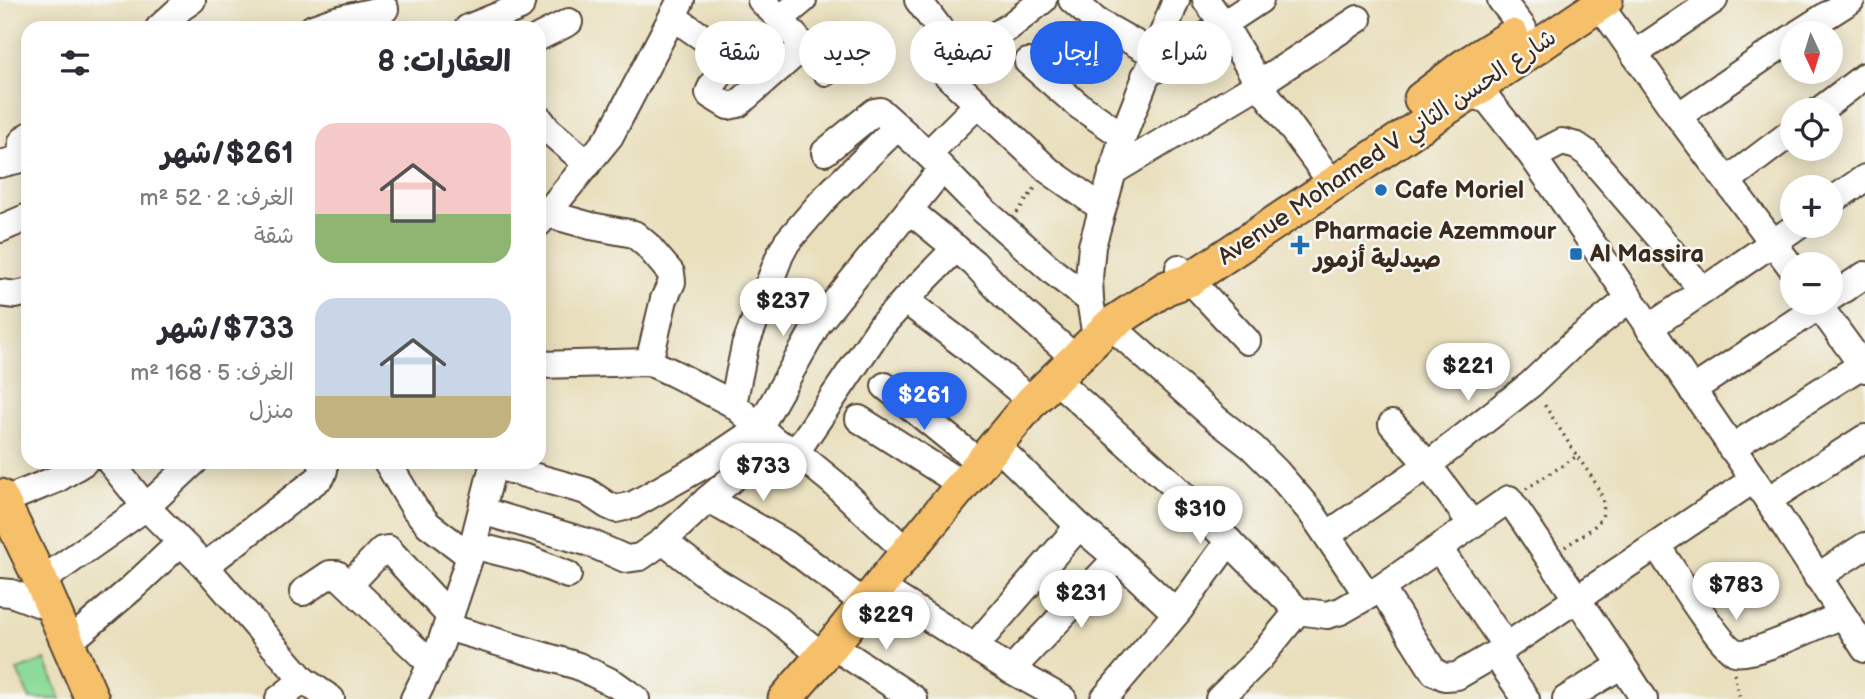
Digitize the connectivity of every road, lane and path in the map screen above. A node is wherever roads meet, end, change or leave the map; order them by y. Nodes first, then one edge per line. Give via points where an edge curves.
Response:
1 (192, 0) edge
2 (522, 0) edge
3 (761, 0) edge
4 (803, 0) edge
5 (1043, 0) edge
6 (1176, 0) edge
7 (1206, 0) edge
8 (1260, 0) edge
9 (1501, 0) edge
10 (1714, 0) edge
11 (1851, 0) edge
12 (1077, 2) edge
13 (1590, 2) edge
14 (929, 3) edge
15 (677, 9) edge
16 (386, 12) edge
17 (780, 19) junction
18 (1357, 19) dead end
19 (166, 21) edge
20 (335, 21) edge
21 (485, 21) edge
22 (940, 21) edge
23 (1016, 21) edge
24 (1168, 21) edge
25 (1221, 21) edge
26 (1230, 21) edge
27 (1818, 21) edge
28 (569, 22) dead end
29 (1523, 28) junction
30 (546, 34) edge
31 (1232, 38) edge
32 (799, 40) edge
33 (1780, 46) edge
34 (799, 50) edge
35 (1137, 54) edge
36 (1634, 54) junction
37 (1028, 62) dead end
38 (1865, 76) edge
39 (1476, 81) junction
40 (1259, 83) junction
41 (957, 84) edge
42 (1143, 84) edge
43 (1836, 98) edge
44 (978, 104) junction
45 (1678, 116) junction
46 (546, 127) edge
47 (897, 127) junction
48 (1123, 136) junction
49 (1780, 140) edge
50 (825, 152) dead end
51 (1533, 157) junction
52 (21, 159) edge
53 (935, 162) junction
54 (0, 164) edge
55 (588, 164) junction
56 (1048, 170) junction
57 (1112, 172) junction
58 (1326, 176) junction
59 (1865, 178) edge
60 (1727, 181) junction
61 (1843, 193) edge
62 (1102, 208) junction
63 (909, 211) junction
64 (546, 215) edge
65 (546, 219) edge
66 (21, 220) edge
67 (0, 229) edge
68 (1005, 229) junction
69 (1780, 238) edge
70 (1774, 242) junction
71 (956, 248) junction
72 (1781, 252) edge
73 (1865, 275) edge
74 (1178, 279) junction
75 (1843, 289) edge
76 (1702, 290) junction
77 (0, 293) edge
78 (21, 294) edge
79 (1629, 299) junction
80 (905, 300) junction
81 (1804, 315) edge
82 (1831, 315) edge
83 (1649, 328) junction
84 (1247, 341) dead end
85 (1077, 350) junction
86 (649, 362) junction
87 (546, 365) edge
88 (1864, 366) edge
89 (1531, 384) junction
90 (885, 387) dead end
91 (1692, 390) junction
92 (733, 404) junction
93 (859, 419) dead end
94 (1392, 424) dead end
95 (1865, 438) edge
96 (777, 440) junction
97 (1731, 448) junction
98 (1577, 456) junction
99 (980, 464) junction
100 (1428, 465) junction
101 (73, 469) edge
102 (115, 469) edge
103 (187, 469) edge
104 (324, 469) edge
105 (391, 469) edge
106 (493, 469) edge
107 (514, 469) edge
108 (1760, 490) junction
109 (1, 499) edge
110 (708, 499) junction
111 (1509, 499) junction
112 (146, 508) junction
113 (482, 512) junction
114 (1472, 524) junction
115 (1079, 526) junction
116 (1328, 535) junction
117 (663, 541) junction
118 (1229, 541) junction
119 (180, 543) junction
120 (1657, 546) junction
121 (1865, 546) edge
122 (1439, 549) junction
123 (471, 551) junction
124 (906, 552) junction
125 (1117, 558) junction
126 (1549, 558) junction
127 (205, 566) junction
128 (568, 575) dead end
129 (1818, 577) junction
130 (349, 585) junction
131 (0, 592) edge
132 (303, 592) dead end
133 (1375, 592) junction
134 (48, 595) junction
135 (872, 595) junction
136 (1578, 600) junction
137 (1298, 611) junction
138 (1175, 614) junction
139 (1843, 615) junction
140 (448, 622) junction
141 (68, 643) junction
142 (975, 646) junction
143 (1865, 649) edge
144 (1501, 650) junction
145 (827, 651) junction
146 (1736, 652) junction
147 (432, 665) junction
148 (1622, 665) junction
149 (1011, 670) junction
150 (303, 680) junction
151 (92, 699) edge
152 (279, 699) edge
153 (331, 699) edge
154 (414, 699) edge
155 (636, 699) edge
156 (785, 699) edge
157 (914, 699) edge
158 (1063, 699) edge
159 (1104, 699) edge
160 (1219, 699) edge
161 (1526, 699) edge
162 (1566, 699) edge
163 (1643, 699) edge
164 (1740, 699) edge

1 - 19 street
2 - 21 street via 520,7
3 - 17 street
4 - 17 street
5 - 23 street
6 - 24 street
7 - 25 street
8 - 26 street
9 - 29 street
10 - 36 street
11 - 27 street
12 - 35 street
13 - 29 main road, Avenue Mohamed V شارع الحسن الثاني
13 - 36 street
13 - 39 main road, Avenue Mohamed V شارع الحسن الثاني
14 - 22 street
15 - 34 street via 727,57 726,67 709,93 728,106 738,104
15 - 55 street via 617,124
16 - 20 street
17 - 32 street
18 - 40 street
28 - 30 street
29 - 39 main road, Avenue Mohamed V شارع الحسن الثاني
31 - 40 street
33 - 45 street
36 - 45 street
37 - 48 street
38 - 43 street
39 - 51 street
39 - 58 main road, Avenue Mohamed V شارع الحسن الثاني
40 - 57 street
40 - 58 street
41 - 44 street
42 - 48 street
44 - 53 street
44 - 56 street
45 - 60 street
46 - 55 street
47 - 50 street via 876,111
47 - 53 street
47 - 92 street via 825,198 780,255 745,346
48 - 57 street
49 - 60 street
51 - 76 street via 1562,142 1587,153
51 - 79 street
52 - 54 street
53 - 63 street
53 - 68 street
55 - 64 street
56 - 62 street
56 - 68 path
57 - 62 street
58 - 74 main road, Avenue Mohamed V شارع الحسن الثاني
59 - 61 street
60 - 70 street
62 - 85 street
63 - 71 street
63 - 96 street via 818,323
65 - 86 street via 634,234 671,274 673,282 664,299
66 - 67 street
68 - 85 street via 1056,274
69 - 70 street
70 - 72 street
70 - 76 street
71 - 80 street
71 - 85 street via 1005,296
73 - 75 street
74 - 84 street
74 - 85 main road, Avenue Mohamed V شارع الحسن الثاني
76 - 83 street
77 - 78 street
79 - 83 street
79 - 89 street
80 - 85 street via 963,344
80 - 96 street
81 - 91 street
82 - 88 street
83 - 91 street
85 - 99 main road, Avenue Mohamed V شارع الحسن الثاني
85 - 116 street via 1216,419 1276,471
85 - 118 street via 1170,482
86 - 87 street
86 - 92 street
88 - 97 street
89 - 98 path
89 - 100 street
90 - 99 street
91 - 97 street
92 - 96 street
93 - 99 street
94 - 100 street
95 - 108 street
96 - 107 street via 705,465 616,509 575,487
96 - 110 street
96 - 124 street via 834,483
97 - 108 street
98 - 111 path
98 - 126 path via 1602,496 1603,514 1600,522
99 - 115 street
99 - 124 main road, Avenue Mohamed V شارع الحسن الثاني
100 - 114 street
100 - 116 street
101 - 109 street
102 - 112 street
103 - 112 street
104 - 127 street via 322,476
105 - 123 street via 429,526
106 - 113 street
108 - 120 street
108 - 129 street
109 - 134 main road
110 - 117 street
110 - 135 street
111 - 114 street
111 - 126 street
112 - 119 street
112 - 134 street
113 - 117 street via 590,543 626,559 640,557
113 - 123 street
114 - 122 street
115 - 125 street
115 - 142 street
116 - 133 street
117 - 145 street via 712,579
118 - 137 street
118 - 138 street
119 - 127 street
119 - 141 street
120 - 136 street
120 - 146 street via 1720,640
121 - 129 street
122 - 133 street
122 - 144 street
123 - 128 street via 528,559
123 - 140 street
124 - 135 main road, Avenue Mohamed V شارع الحسن الثاني
125 - 138 street
125 - 149 street
126 - 136 street
127 - 150 street
129 - 139 street
130 - 132 street via 337,574 330,574
130 - 140 street via 388,549
130 - 147 street
131 - 134 street
133 - 137 street via 1327,615
133 - 144 street via 1434,672 1457,676
134 - 141 main road
135 - 142 street
135 - 145 main road, Avenue Mohamed V شارع الحسن الثاني
136 - 144 street
136 - 148 street
137 - 160 street
138 - 159 street
139 - 143 street
139 - 146 street via 1762,648
140 - 147 street
140 - 155 street via 578,666
141 - 151 main road
142 - 149 street
144 - 161 street
145 - 156 main road, Avenue Mohamed V شارع الحسن الثاني
145 - 157 street
146 - 164 path
147 - 154 street
148 - 162 street
148 - 163 street
149 - 158 street
150 - 152 street
150 - 153 street

